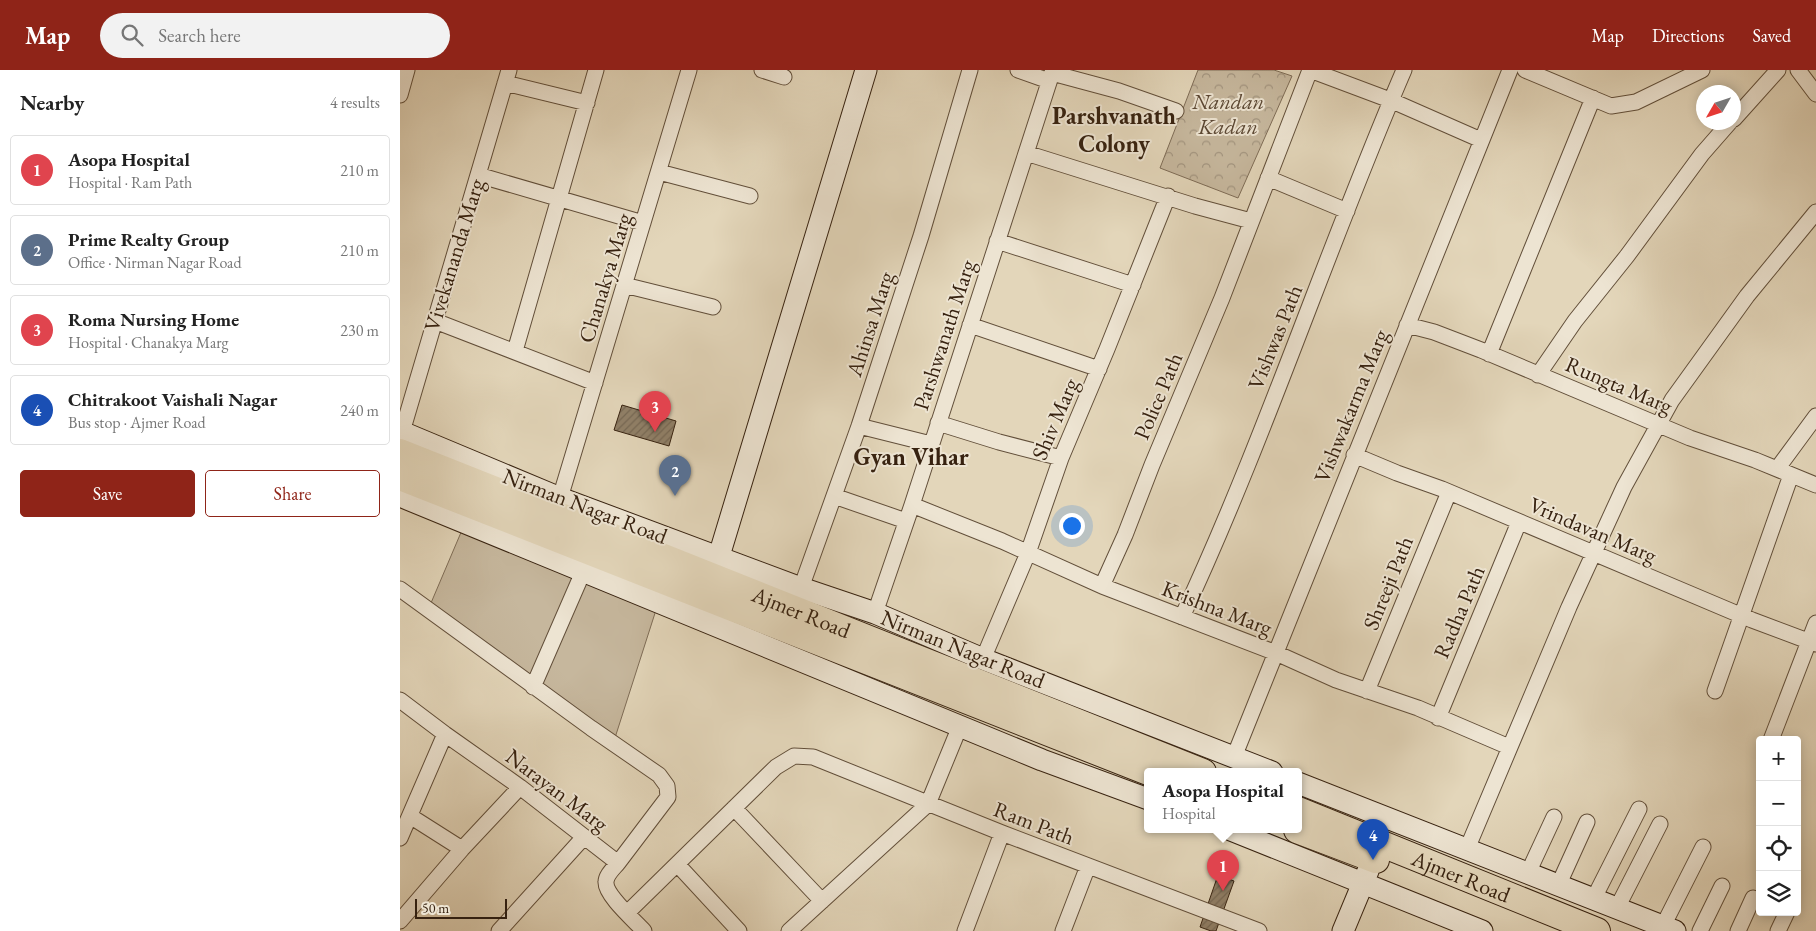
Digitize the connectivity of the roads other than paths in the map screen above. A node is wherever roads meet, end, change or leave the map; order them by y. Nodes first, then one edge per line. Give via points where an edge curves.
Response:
1 (407, 70) edge
2 (596, 70) edge
3 (689, 70) edge
4 (762, 70) edge
5 (866, 70) edge
6 (970, 70) edge
7 (1018, 70) edge
8 (1310, 70) edge
9 (1404, 70) edge
10 (1510, 70) edge
11 (1525, 70) edge
12 (1702, 70) edge
13 (1778, 70) edge
14 (1798, 70) edge
15 (1051, 74) edge
16 (507, 76) edge
17 (784, 77) dead end
18 (1816, 94) edge
19 (400, 95) edge
20 (1593, 98) junction
21 (1390, 100) junction
22 (587, 103) junction
23 (1176, 111) dead end
24 (1741, 111) edge
25 (1723, 130) edge
26 (1481, 140) junction
27 (1026, 153) junction
28 (659, 172) junction
29 (478, 175) junction
30 (1268, 178) junction
31 (750, 196) dead end
32 (1168, 196) junction
33 (559, 199) junction
34 (1347, 211) junction
35 (1816, 212) edge
36 (1251, 221) junction
37 (644, 223) junction
38 (997, 241) junction
39 (624, 285) junction
40 (1133, 285) junction
41 (713, 306) dead end
42 (435, 321) junction
43 (970, 325) junction
44 (1406, 325) junction
45 (515, 351) junction
46 (1489, 354) junction
47 (1099, 369) junction
48 (1538, 375) junction
49 (595, 383) junction
50 (1816, 416) edge
51 (938, 423) junction
52 (1659, 425) junction
53 (859, 426) junction
54 (401, 442) edge
55 (931, 444) junction
56 (1354, 455) junction
57 (1061, 458) junction
58 (1784, 472) junction
59 (400, 477) edge
60 (1816, 485) edge
61 (1449, 492) junction
62 (400, 496) edge
63 (834, 496) junction
64 (560, 498) junction
65 (912, 505) junction
66 (906, 520) junction
67 (1519, 522) junction
68 (1594, 552) junction
69 (1028, 553) junction
70 (719, 556) junction
71 (589, 563) junction
72 (1102, 586) junction
73 (801, 588) junction
74 (400, 589) edge
75 (875, 613) junction
76 (1741, 615) junction
77 (1182, 617) junction
78 (1816, 623) edge
79 (1812, 642) edge
80 (1276, 653) junction
81 (982, 658) junction
82 (533, 687) junction
83 (1367, 691) junction
84 (1715, 691) dead end
85 (400, 700) edge
86 (1438, 718) junction
87 (960, 726) junction
88 (445, 734) junction
89 (1773, 736) edge
90 (1509, 747) junction
91 (1234, 757) junction
92 (1193, 768) edge
93 (1262, 768) edge
94 (1144, 771) edge
95 (1302, 785) edge
96 (520, 787) junction
97 (1144, 798) edge
98 (928, 804) junction
99 (734, 808) junction
100 (1639, 809) dead end
101 (1302, 813) edge
102 (410, 816) junction
103 (1554, 817) dead end
104 (1395, 820) junction
105 (1587, 822) dead end
106 (1660, 824) dead end
107 (1302, 832) edge
108 (1002, 833) junction
109 (1244, 833) edge
110 (584, 837) junction
111 (400, 838) edge
112 (1703, 847) dead end
113 (462, 849) junction
114 (1468, 849) junction
115 (1373, 862) junction
116 (618, 863) junction
117 (677, 864) junction
118 (1088, 866) junction
119 (1528, 873) junction
120 (1457, 875) junction
121 (1558, 886) junction
122 (1722, 886) dead end
123 (1594, 898) junction
124 (1753, 898) dead end
125 (822, 901) junction
126 (1618, 908) junction
127 (627, 913) junction
128 (1785, 916) edge
129 (400, 921) edge
130 (1669, 928) edge
131 (499, 931) edge
132 (644, 931) edge
133 (738, 931) edge
134 (788, 931) edge
135 (965, 931) edge
136 (1063, 931) edge
137 (1259, 931) edge
138 (1344, 931) edge
139 (1482, 931) edge
140 (1550, 931) edge
141 (1597, 931) edge
142 (1700, 931) edge
143 (1738, 931) edge
144 (1778, 931) edge

1 - 19 street
2 - 22 street
3 - 28 street, Chanakya Marg
4 - 17 street
5 - 70 street
6 - 53 street, Ahinsa Marg via 921,236
7 - 15 street
8 - 21 street
8 - 30 street, Police Path
9 - 21 street, Vishwas Path
10 - 26 street, Vishwakarma Marg
11 - 20 street
12 - 20 street via 1636,102 1612,106
13 - 24 street
14 - 18 street
15 - 23 street via 1119,91
15 - 27 street, Parshwanath Marg
16 - 22 street
16 - 29 street, Vivekananda Marg
20 - 46 street
21 - 26 street
21 - 34 street, Vishwas Path
22 - 33 street
25 - 48 street via 1575,321
26 - 44 street, Vishwakarma Marg
27 - 32 street
27 - 38 street, Parshwanath Marg
28 - 31 street
28 - 37 street, Chanakya Marg
29 - 33 street
29 - 42 street, Vivekananda Marg
30 - 34 street
30 - 36 street, Police Path
32 - 36 street
32 - 40 street, Shiv Marg
33 - 37 street
33 - 45 street
34 - 77 street, Vishwas Path via 1278,388
35 - 52 street via 1747,296 1672,400
36 - 72 street, Police Path
37 - 39 street, Chanakya Marg
38 - 40 street
38 - 43 street, Parshwanath Marg
39 - 41 street
39 - 49 street, Chanakya Marg
40 - 47 street, Shiv Marg
42 - 45 street
42 - 54 street, Vivekananda Marg
43 - 47 street
43 - 51 street, Parshwanath Marg
44 - 46 street, Rungta Marg via 1434,332
44 - 56 street, Vishwakarma Marg
45 - 49 street
46 - 48 street, Rungta Marg
47 - 57 street, Shiv Marg
48 - 52 street, Rungta Marg
49 - 64 street, Chanakya Marg
50 - 58 street
51 - 55 street, Parshwanath Marg
51 - 57 street
52 - 58 street, Rungta Marg
52 - 68 street via 1624,487
53 - 55 street
53 - 63 street, Ahinsa Marg
54 - 64 street, Nirman Nagar Road
54 - 92 highway, Ajmer Road
55 - 65 street, Parshwanath Marg
56 - 61 street, Vrindavan Marg
56 - 80 street, Vishwakarma Marg
57 - 69 street, Shiv Marg
58 - 60 street, Rungta Marg
58 - 76 street
59 - 71 highway, Ajmer Road
61 - 67 street, Vrindavan Marg
61 - 83 street, Shreeji Path
62 - 71 street via 546,555
63 - 66 street
63 - 73 street, Ahinsa Marg
64 - 70 street, Nirman Nagar Road
65 - 66 street, Parshwanath Marg
65 - 69 street, Krishna Marg
66 - 75 street, Parshwanath Marg
67 - 68 street, Vrindavan Marg
67 - 86 street, Radha Path
68 - 76 street, Vrindavan Marg
68 - 90 street
69 - 72 street, Krishna Marg
69 - 81 street, Shiv Marg
70 - 73 street, Nirman Nagar Road
71 - 82 street
71 - 87 street
71 - 94 highway, Ajmer Road
72 - 77 street, Krishna Marg
73 - 75 street, Nirman Nagar Road
74 - 82 street
75 - 81 street, Nirman Nagar Road
76 - 79 street, Vrindavan Marg
76 - 84 street
77 - 80 street, Krishna Marg
78 - 79 street
79 - 89 street
80 - 83 street, Krishna Marg
80 - 91 street, Vishwakarma Marg
81 - 91 street, Nirman Nagar Road
82 - 116 street via 659,775 668,786 668,797
83 - 86 street, Krishna Marg
85 - 88 street, Narayan Marg
86 - 90 street, Krishna Marg
87 - 97 street
87 - 98 street
88 - 96 street, Narayan Marg
88 - 102 street
90 - 114 street
91 - 93 street, Nirman Nagar Road
95 - 104 street
96 - 110 street, Narayan Marg
96 - 113 street
98 - 99 street, Ram Path via 813,757 794,756 776,767
98 - 108 street, Ram Path
98 - 125 street
99 - 117 street
99 - 125 street
100 - 123 street
101 - 115 highway, Ajmer Road
102 - 111 street
102 - 113 street
103 - 119 street
104 - 114 street
104 - 115 street
105 - 121 street
106 - 126 street
107 - 115 highway, Ajmer Road
108 - 118 street, Ram Path
108 - 135 street
109 - 115 street
110 - 116 street, Narayan Marg
110 - 131 street
112 - 130 street
113 - 129 street
114 - 119 street
114 - 120 street
115 - 120 highway, Ajmer Road
115 - 138 street
115 - 139 street
115 - 140 highway, Ajmer Road
116 - 127 street, Narayan Marg via 607,876 605,884 608,893
117 - 127 street
117 - 133 street
118 - 136 street
118 - 137 street, Ram Path
119 - 121 street
120 - 141 highway, Ajmer Road
121 - 123 street
122 - 142 street
123 - 126 street
124 - 143 street
125 - 134 street
126 - 130 street
127 - 132 street, Narayan Marg
128 - 144 street

